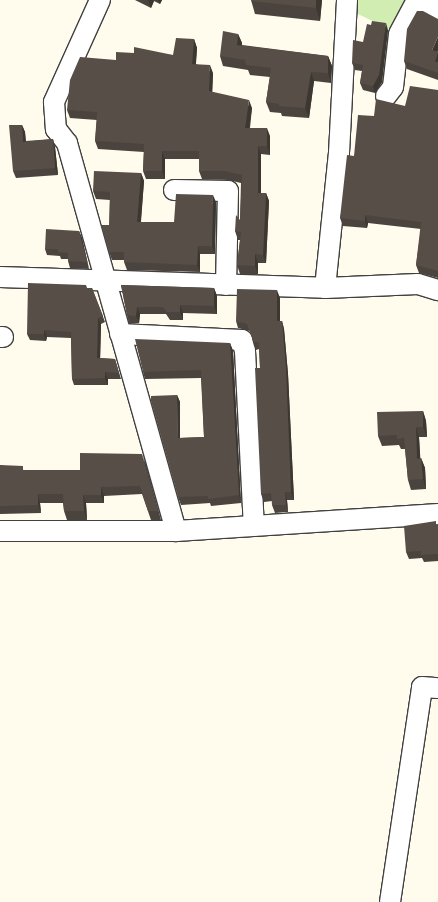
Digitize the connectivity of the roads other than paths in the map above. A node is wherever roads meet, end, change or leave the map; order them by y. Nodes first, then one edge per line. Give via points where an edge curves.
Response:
1 (100, 0) edge
2 (348, 0) edge
3 (417, 0) edge
4 (421, 0) edge
5 (438, 12) edge
6 (386, 96) dead end
7 (174, 190) dead end
8 (0, 277) edge
9 (105, 282) junction
10 (226, 285) junction
11 (325, 288) junction
12 (438, 290) edge
13 (120, 334) junction
14 (438, 514) edge
15 (254, 526) junction
16 (0, 531) edge
17 (176, 531) junction
18 (438, 688) edge
19 (390, 902) edge

1 - 9 street via 54,102 56,129 67,143
2 - 11 street via 339,153
3 - 6 street via 399,34 393,87
4 - 5 street
7 - 10 street via 228,191
8 - 9 street
9 - 10 street
9 - 13 street
10 - 11 street
11 - 12 street via 418,284
13 - 15 street via 242,340 245,351
13 - 17 street
14 - 15 street
15 - 17 street
16 - 17 street
18 - 19 street via 422,687

